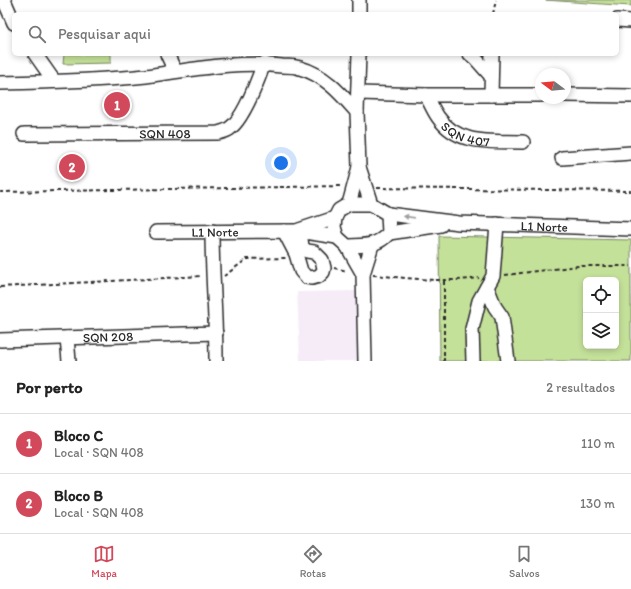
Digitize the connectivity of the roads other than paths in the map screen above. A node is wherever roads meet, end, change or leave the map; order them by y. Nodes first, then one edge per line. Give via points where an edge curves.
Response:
1 (4, 0) edge
2 (359, 0) edge
3 (359, 12) edge
4 (12, 18) edge
5 (619, 20) edge
6 (631, 21) edge
7 (36, 56) edge
8 (168, 56) edge
9 (359, 56) edge
10 (472, 56) edge
11 (492, 56) edge
12 (264, 63) junction
13 (175, 71) junction
14 (491, 76) junction
15 (54, 81) junction
16 (0, 83) edge
17 (359, 93) junction
18 (426, 95) junction
19 (491, 95) junction
20 (535, 95) edge
21 (571, 96) edge
22 (631, 96) edge
23 (357, 112) junction
24 (24, 134) dead end
25 (523, 142) dead end
26 (631, 153) edge
27 (562, 158) dead end
28 (360, 187) junction
29 (349, 204) junction
30 (371, 204) junction
31 (388, 214) junction
32 (335, 218) junction
33 (459, 223) junction
34 (497, 224) junction
35 (631, 229) edge
36 (212, 231) junction
37 (284, 231) junction
38 (300, 231) junction
39 (156, 232) dead end
40 (389, 233) junction
41 (342, 242) junction
42 (372, 245) junction
43 (363, 274) junction
44 (487, 287) junction
45 (216, 333) junction
46 (67, 338) junction
47 (0, 340) edge
48 (69, 361) edge
49 (216, 361) edge
50 (365, 361) edge
51 (473, 361) edge
52 (508, 361) edge

1 - 4 street
2 - 3 street
5 - 6 street
7 - 15 street
8 - 13 street
9 - 17 street
10 - 14 street
11 - 14 street
12 - 13 street
12 - 23 street via 300,68 317,74 336,88
12 - 24 street, SQN 408 via 252,94 241,115 229,130 218,133
13 - 15 street via 146,76
14 - 19 street
15 - 16 street
17 - 18 street, SQN 407
17 - 23 street
18 - 19 street, SQN 407
18 - 25 street, SQN 407 via 437,117 460,137 473,141
19 - 20 street, SQN 407
21 - 22 street
23 - 28 street
26 - 27 street
28 - 29 street
28 - 30 street
29 - 30 street
29 - 32 street via 339,210
30 - 31 street
33 -> 31 street, L1 Norte
31 - 40 street
32 - 38 street, L1 Norte
32 - 41 street via 334,228
33 - 34 street, L1 Norte
33 - 40 street, L1 Norte
34 - 35 street, L1 Norte
34 - 44 street via 493,276
36 - 37 street, L1 Norte
36 - 39 street, L1 Norte
36 - 45 street
37 - 38 street, L1 Norte
37 - 38 street via 296,254 301,271 306,277 320,276 324,268 322,260 314,252 302,247
38 - 41 street, L1 Norte
40 - 42 street via 384,240
41 - 42 street
41 - 43 street
42 - 43 street
43 - 50 street
44 - 51 street via 472,329
44 - 52 street via 502,317
45 - 46 street, SQN 208
45 - 49 street
46 - 47 street, SQN 208
46 - 48 street

